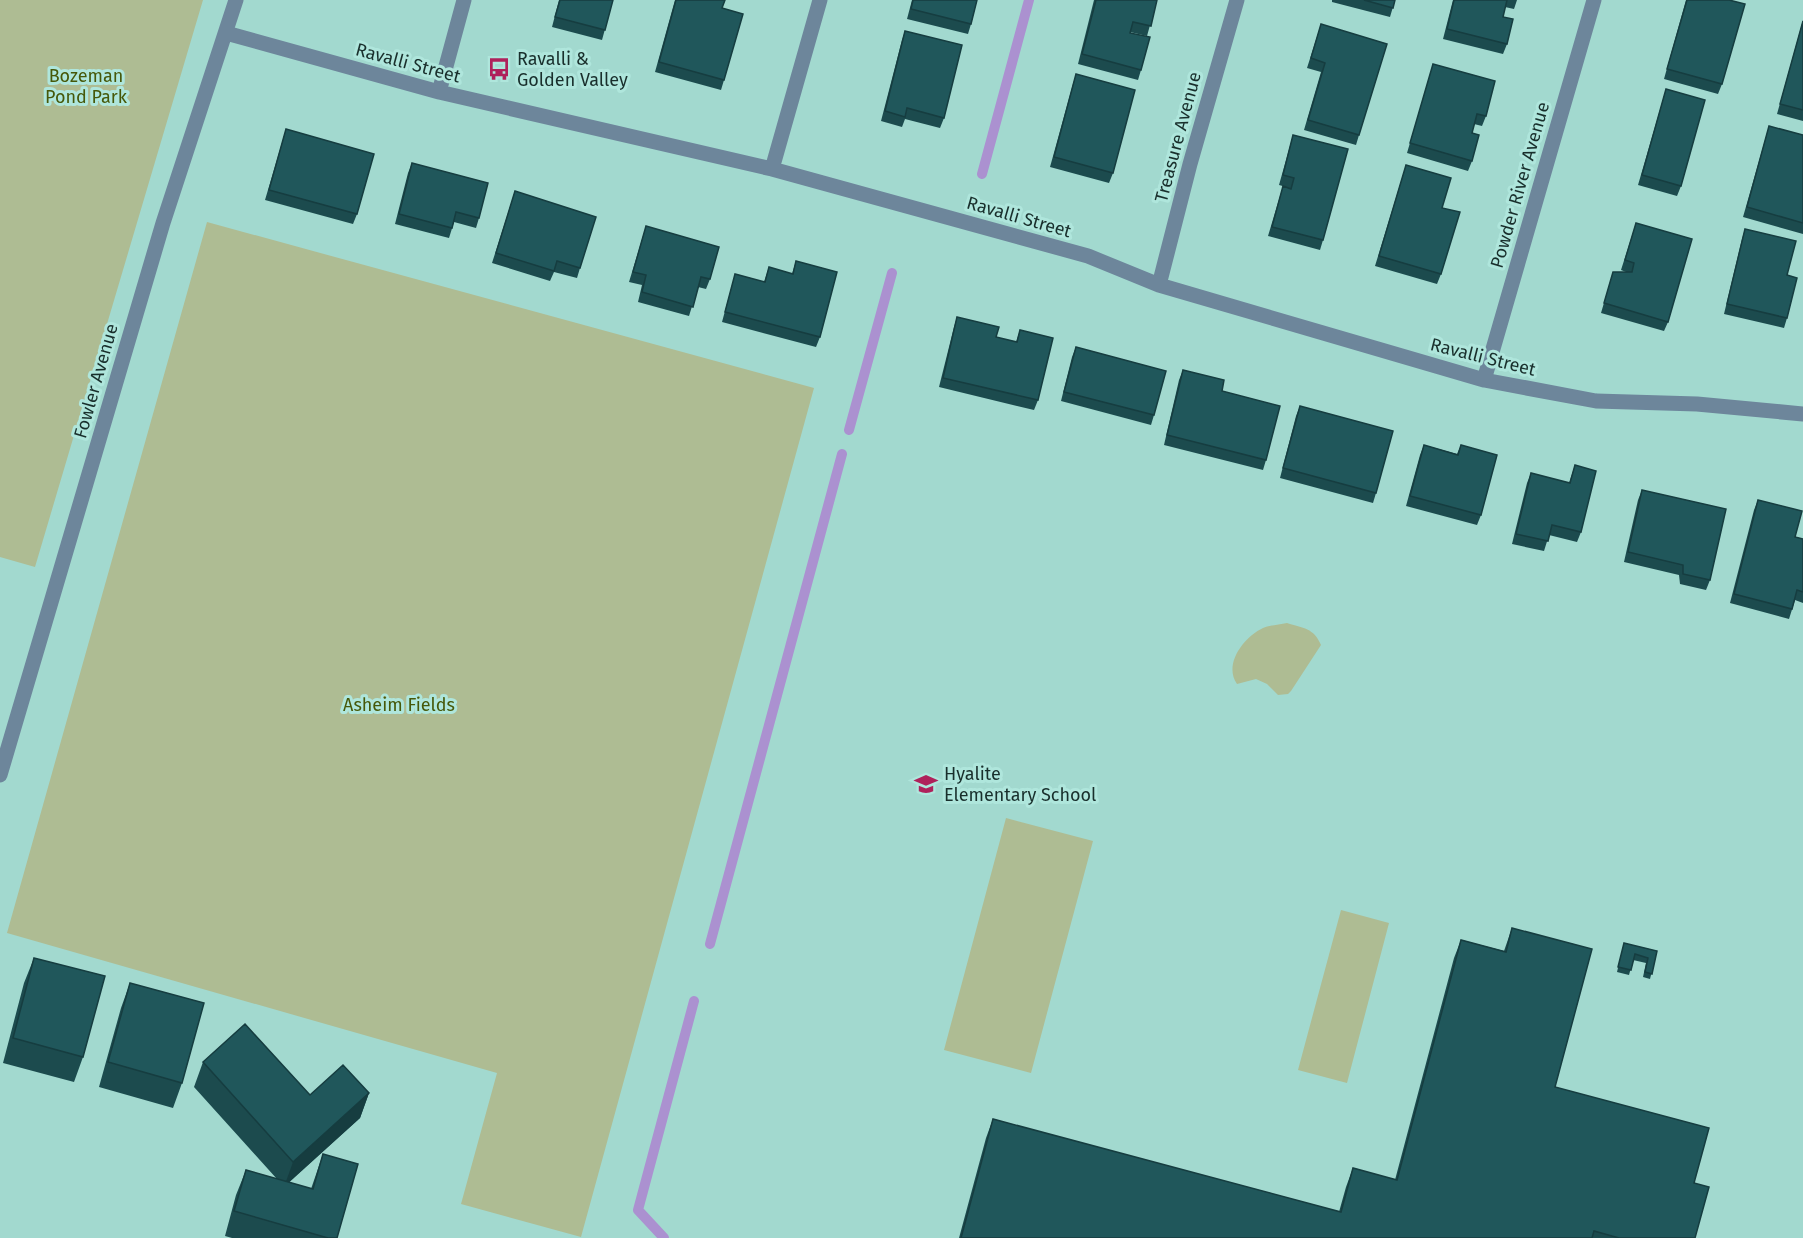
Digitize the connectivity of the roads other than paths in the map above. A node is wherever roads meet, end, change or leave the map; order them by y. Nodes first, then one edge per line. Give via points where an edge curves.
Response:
1 (236, 0) edge
2 (464, 0) edge
3 (820, 0) edge
4 (1237, 0) edge
5 (1594, 0) edge
6 (226, 33) junction
7 (440, 92) junction
8 (772, 169) junction
9 (1159, 285) junction
10 (1484, 380) junction
11 (1803, 414) edge
12 (0, 775) edge

1 - 6 street, Fowler Avenue
2 - 7 street
3 - 8 street
4 - 9 street, Treasure Avenue
5 - 10 street, Powder River Avenue
6 - 7 street, Ravalli Street
6 - 12 street, Fowler Avenue via 163,223
7 - 8 street, Ravalli Street
8 - 9 street, Ravalli Street via 1088,256
9 - 10 street, Ravalli Street
10 - 11 street, Ravalli Street via 1596,401 1697,404

